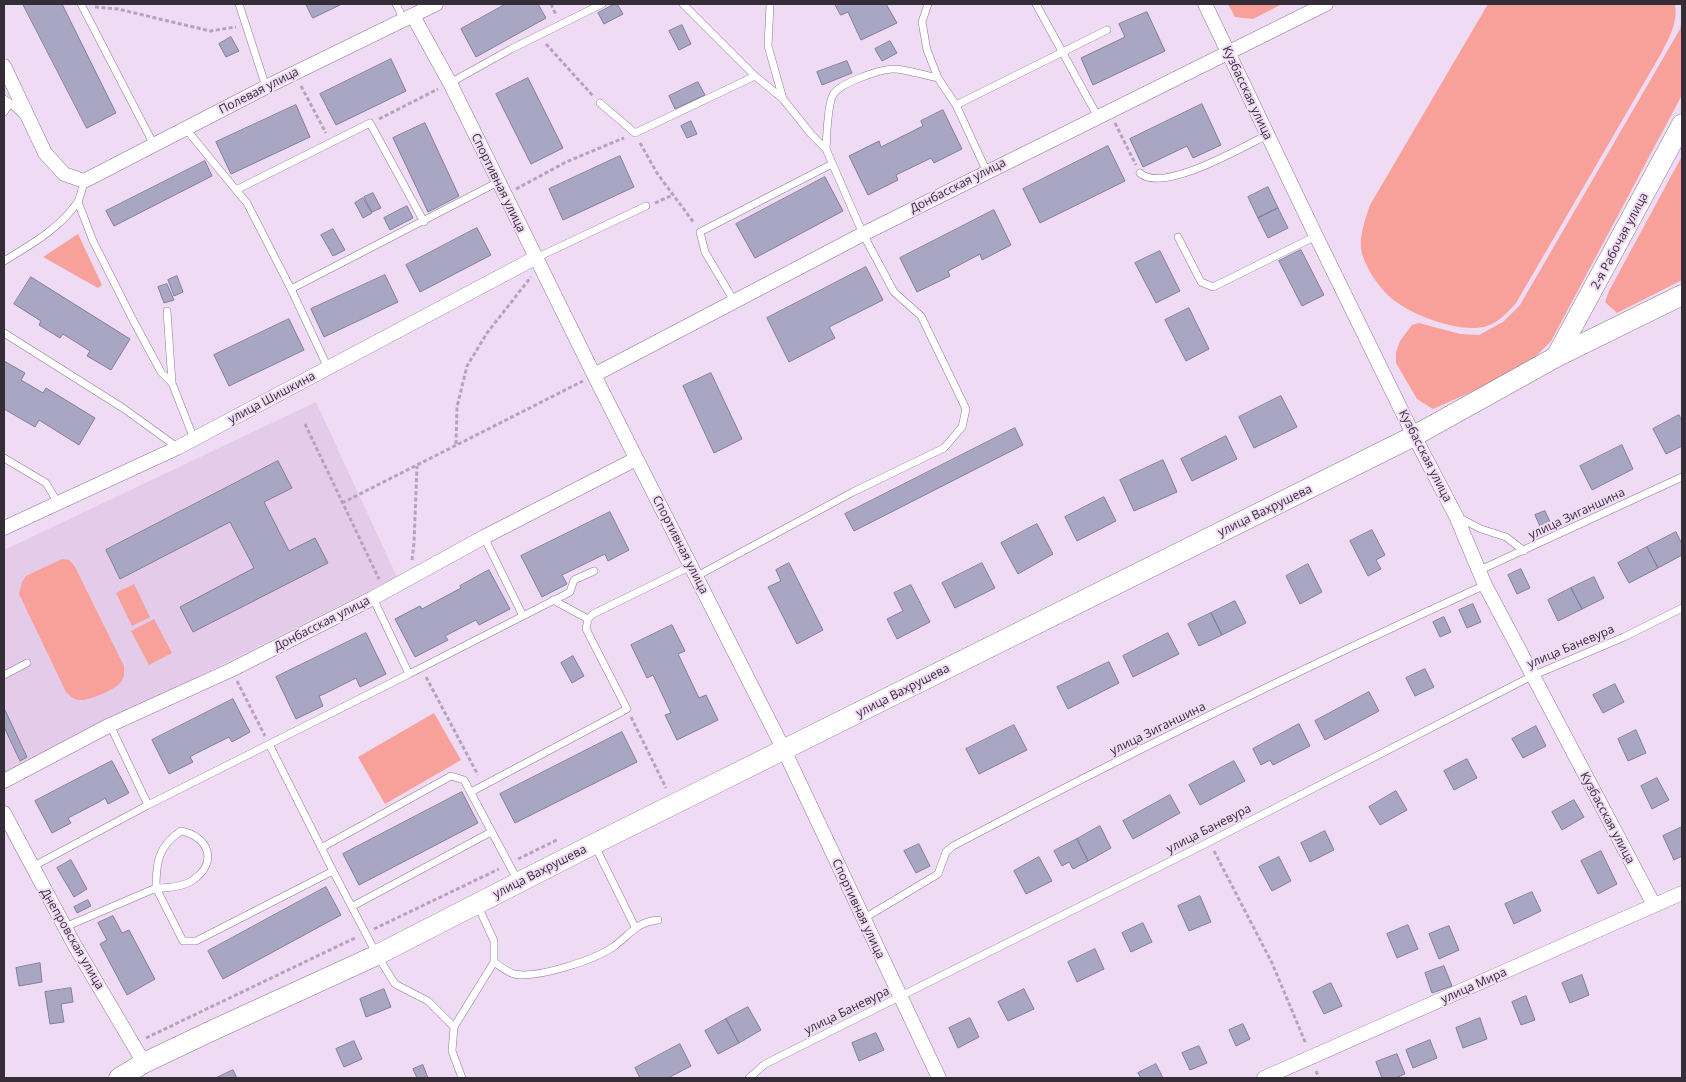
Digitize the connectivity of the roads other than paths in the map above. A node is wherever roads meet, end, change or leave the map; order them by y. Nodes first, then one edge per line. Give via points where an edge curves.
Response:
1 (239, 4) edge
2 (396, 4) edge
3 (436, 4) edge
4 (602, 4) edge
5 (683, 4) edge
6 (770, 4) edge
7 (928, 4) edge
8 (1036, 4) edge
9 (1205, 4) edge
10 (1326, 4) edge
11 (82, 5) edge
12 (409, 18) junction
13 (1107, 30) dead end
14 (1063, 52) junction
15 (1228, 54) junction
16 (4, 66) edge
17 (755, 76) junction
18 (938, 78) junction
19 (450, 83) junction
20 (266, 87) junction
21 (784, 99) junction
22 (7, 101) edge
23 (600, 104) road end
24 (956, 105) junction
25 (4, 112) edge
26 (1104, 114) junction
27 (30, 122) junction
28 (1682, 124) edge
29 (186, 129) junction
30 (1267, 135) junction
31 (154, 145) junction
32 (826, 149) junction
33 (832, 164) junction
34 (987, 172) junction
35 (1140, 173) road end
36 (84, 181) junction
37 (501, 189) junction
38 (236, 190) junction
39 (78, 202) junction
40 (646, 206) road end
41 (424, 222) junction
42 (863, 234) junction
43 (1316, 236) junction
44 (1178, 237) dead end
45 (4, 261) edge
46 (537, 263) junction
47 (291, 289) junction
48 (1682, 295) edge
49 (734, 301) junction
50 (167, 311) dead end
51 (4, 333) edge
52 (1556, 357) junction
53 (328, 369) junction
54 (594, 376) junction
55 (172, 384) junction
56 (1414, 436) junction
57 (194, 439) junction
58 (178, 448) junction
59 (4, 458) edge
60 (636, 459) junction
61 (1682, 477) edge
62 (58, 503) junction
63 (1456, 516) junction
64 (4, 528) edge
65 (484, 537) junction
66 (1524, 551) junction
67 (1480, 570) junction
68 (594, 571) dead end
69 (694, 571) junction
70 (1485, 585) junction
71 (379, 594) junction
72 (553, 600) junction
73 (1682, 608) edge
74 (523, 616) junction
75 (588, 619) junction
76 (27, 663) dead end
77 (409, 674) junction
78 (4, 675) edge
79 (1532, 676) junction
80 (110, 725) junction
81 (269, 744) junction
82 (784, 750) junction
83 (4, 781) edge
84 (471, 792) junction
85 (148, 805) junction
86 (4, 813) edge
87 (491, 832) junction
88 (594, 844) junction
89 (321, 848) junction
90 (32, 866) junction
91 (333, 871) junction
92 (519, 883) junction
93 (156, 888) junction
94 (1682, 893) edge
95 (477, 904) junction
96 (1654, 905) junction
97 (353, 906) junction
98 (863, 919) junction
99 (658, 920) dead end
100 (65, 927) junction
101 (635, 927) junction
102 (377, 955) junction
103 (494, 962) junction
104 (900, 998) junction
105 (454, 1027) junction
106 (144, 1063) junction
107 (118, 1078) edge
108 (462, 1078) edge
109 (750, 1078) edge
110 (939, 1078) edge
111 (1264, 1078) edge

1 - 20 lane
2 - 12 lane
3 - 12 street, Полевая улица
4 - 19 lane
5 - 17 lane
6 - 21 lane via 768,46
7 - 18 lane via 922,22
8 - 14 lane
9 - 15 street, Кузбасская улица
10 - 15 street, Донбасская улица
11 - 31 lane
12 - 19 street, Спортивная улица
12 - 20 street, Полевая улица
13 - 14 lane
14 - 24 lane
14 - 26 lane
15 - 26 street, Донбасская улица
15 - 30 street, Кузбасская улица
16 - 27 street
17 - 21 lane
17 - 23 lane via 635,133
18 - 24 lane
18 - 32 lane via 894,68 857,79 838,89 830,103
19 - 37 street, Спортивная улица
20 - 29 street, Полевая улица
21 - 32 lane via 810,134
22 - 25 lane
22 - 27 lane
24 - 34 lane
26 - 34 street, Донбасская улица
27 - 36 street via 45,154 64,174
28 - 52 main road, 2-я Рабочая улица
29 - 31 street, Полевая улица
29 - 38 lane
30 - 35 lane via 1194,171 1158,179 1144,177
30 - 43 street, Кузбасская улица
31 - 36 street, Полевая улица
32 - 33 lane
33 - 42 lane
33 - 49 lane via 700,232 705,252
34 - 42 street, Донбасская улица
36 - 39 lane
37 - 41 lane
37 - 46 street, Спортивная улица
38 - 41 lane via 370,123
38 - 47 lane via 247,202
39 - 45 lane via 39,240
39 - 55 lane via 93,241 133,320 161,372
40 - 46 lane
41 - 47 lane
42 - 49 street, Донбасская улица
42 - 69 lane via 894,292 921,316 966,409 962,427 944,448
43 - 44 lane via 1213,287 1201,282
43 - 56 street, Кузбасская улица
46 - 53 street, улица Шишкина
46 - 54 street, Спортивная улица
47 - 53 lane
48 - 52 main road, улица Вахрушева
49 - 54 street, Донбасская улица
50 - 55 lane
51 - 58 lane via 123,408
52 - 56 main road, улица Вахрушева
53 - 57 street, улица Шишкина
54 - 60 street, Спортивная улица
55 - 57 lane
56 - 63 street, Кузбасская улица
56 - 82 main road, улица Вахрушева
57 - 58 street, улица Шишкина
58 - 62 street, улица Шишкина
59 - 62 lane via 46,483
60 - 65 street, Донбасская улица
60 - 69 street, Спортивная улица
61 - 66 lane, улица Зиганшина
62 - 64 street, улица Шишкина
63 - 66 lane via 1506,537
63 - 67 street, Кузбасская улица
65 - 71 street, Донбасская улица
65 - 74 lane
66 - 67 lane, улица Зиганшина
67 - 70 street, Кузбасская улица
68 - 72 lane via 574,580 570,592
69 - 75 lane
69 - 82 street, Спортивная улица
70 - 79 street, Кузбасская улица
70 - 98 lane, улица Зиганшина via 1346,648 952,846 946,852 938,874
71 - 77 lane
71 - 80 street, Донбасская улица via 231,670
72 - 74 lane
72 - 75 lane
73 - 79 lane, улица Баневура
74 - 77 lane
75 - 84 lane via 586,629 627,709
76 - 78 lane
77 - 81 lane
79 - 96 street, Кузбасская улица
79 - 104 lane, улица Баневура
80 - 83 street, Донбасская улица
80 - 85 lane
81 - 85 lane
81 - 89 lane
82 - 88 main road, улица Вахрушева via 671,796
82 - 98 street, Спортивная улица
84 - 87 lane
84 - 89 lane via 464,780 451,776
85 - 90 lane
86 - 90 street, Днепровская улица
87 - 92 lane
87 - 97 lane
88 - 92 main road, улица Вахрушева
88 - 101 lane
89 - 91 lane
90 - 100 street, Днепровская улица
91 - 93 lane via 196,941 183,941
91 - 97 lane
92 - 95 main road, улица Вахрушева
93 - 93 lane via 156,866 169,839 181,831 200,839 207,848 208,862 201,872 192,881 170,888
93 - 100 lane
94 - 96 street, улица Мира
95 - 102 main road, улица Вахрушева
95 - 103 lane via 494,941
96 - 111 street, улица Мира
97 - 102 lane
98 - 104 street, Спортивная улица
99 - 101 lane
100 - 106 street, Днепровская улица
101 - 103 lane via 612,948 569,968 514,974
102 - 105 lane via 395,984 428,1001
102 - 106 main road, улица Вахрушева
103 - 105 lane
104 - 109 lane, улица Баневура via 766,1064
104 - 110 street, Спортивная улица
105 - 108 lane via 452,1051
106 - 107 main road, улица Вахрушева

